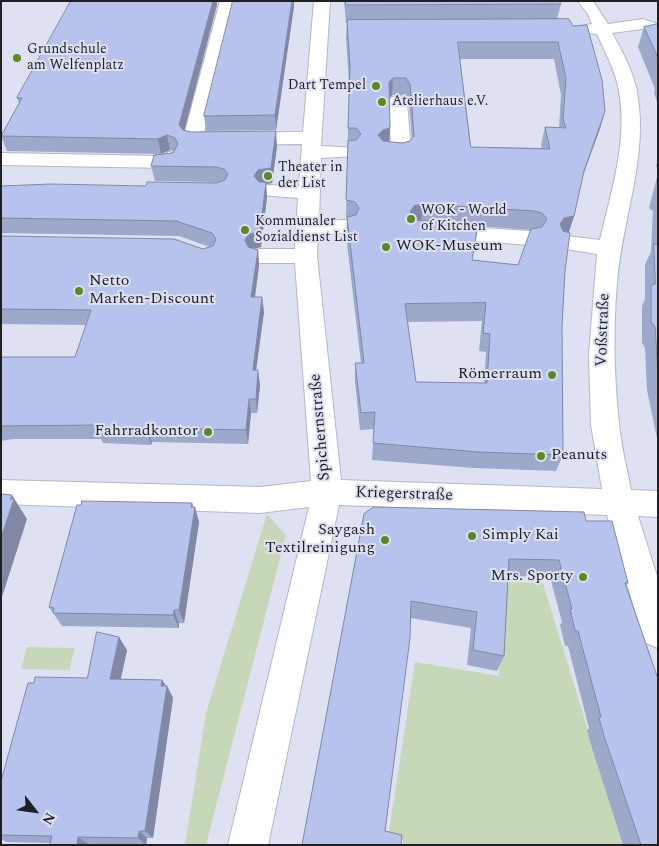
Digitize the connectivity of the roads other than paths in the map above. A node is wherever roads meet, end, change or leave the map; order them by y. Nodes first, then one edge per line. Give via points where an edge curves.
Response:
1 (228, 1) edge
2 (322, 1) edge
3 (585, 1) edge
4 (651, 22) edge
5 (575, 29) edge
6 (604, 29) junction
7 (398, 101) edge
8 (179, 145) junction
9 (312, 145) junction
10 (348, 152) edge
11 (389, 153) edge
12 (1, 159) edge
13 (267, 191) edge
14 (310, 192) junction
15 (346, 227) edge
16 (307, 228) junction
17 (421, 231) edge
18 (529, 238) edge
19 (567, 243) edge
20 (610, 248) junction
21 (259, 256) edge
22 (306, 256) junction
23 (1, 492) edge
24 (327, 492) junction
25 (619, 504) junction
26 (658, 504) edge
27 (658, 632) edge
28 (248, 845) edge

1 - 8 street
2 - 9 street, Spichernstraße via 330,30
3 - 6 street, Voßstraße
4 - 6 street
5 - 6 street
6 - 20 street, Voßstraße via 628,90 632,123 630,151
7 - 11 street via 401,153
8 - 9 street
8 - 12 street via 168,162
9 - 10 street
9 - 14 street, Spichernstraße
13 - 14 street
14 - 16 street, Spichernstraße
15 - 16 street
16 - 22 street, Spichernstraße
17 - 18 street
19 - 20 street
20 - 25 street, Voßstraße via 602,354 604,418
21 - 22 street
22 - 24 street, Spichernstraße
23 - 24 street, Kriegerstraße via 260,500
24 - 25 street, Kriegerstraße
24 - 28 street, Spichernstraße
25 - 26 street, Kriegerstraße
25 - 27 street, Voßstraße

